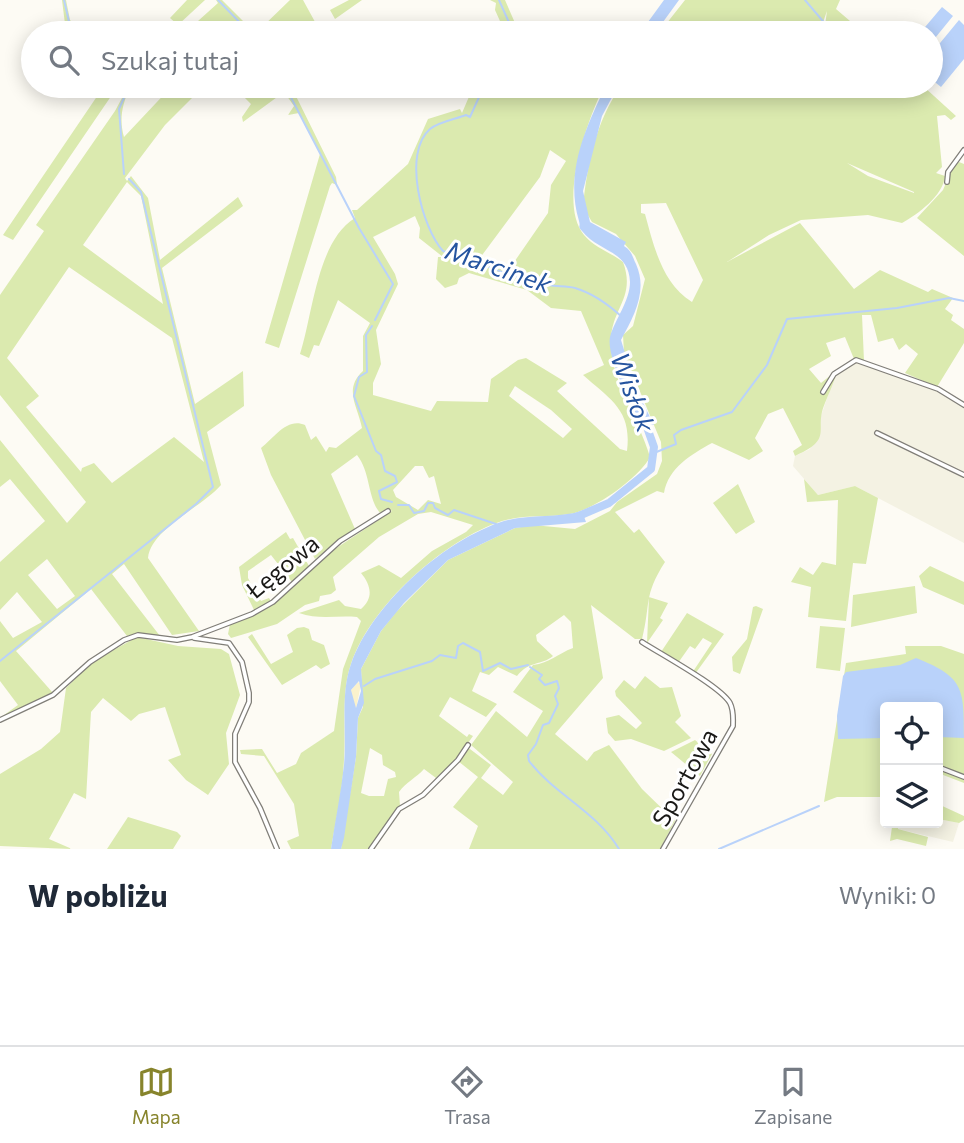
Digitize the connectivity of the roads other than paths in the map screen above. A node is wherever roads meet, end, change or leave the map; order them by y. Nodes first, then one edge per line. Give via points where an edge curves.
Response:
1 (964, 150) edge
2 (947, 182) dead end
3 (823, 392) dead end
4 (964, 405) edge
5 (877, 433) dead end
6 (964, 475) edge
7 (388, 511) dead end
8 (192, 637) junction
9 (642, 642) dead end
10 (0, 720) edge
11 (468, 745) dead end
12 (943, 769) edge
13 (964, 777) edge
14 (277, 849) edge
15 (371, 849) edge
16 (663, 849) edge

1 - 2 street via 948,172
3 - 4 street via 834,374 856,360 938,389
5 - 6 street
7 - 8 street, Łęgowa via 340,541 273,601
8 - 10 street, Łęgowa via 177,640 138,635 124,640 53,695
8 - 14 street, Łęgowa via 229,643 243,662 249,702 234,734 235,762
9 - 16 street, Sportowa via 716,691 730,702 734,714 733,726
11 - 15 street via 423,795 399,809
12 - 13 street

